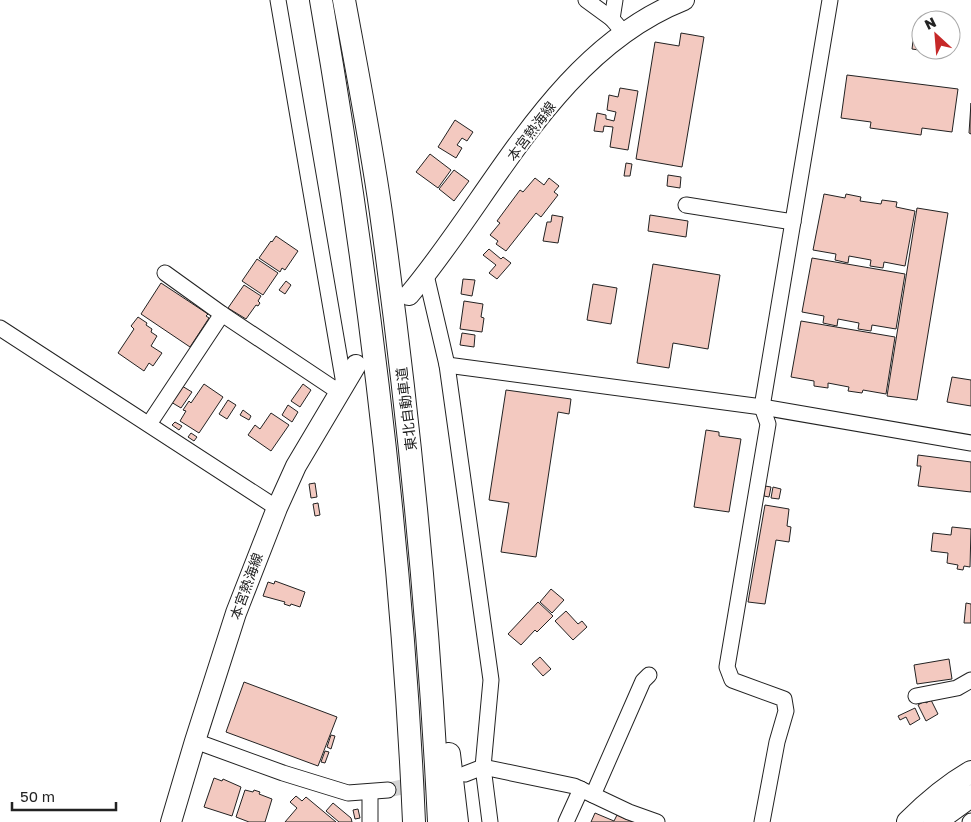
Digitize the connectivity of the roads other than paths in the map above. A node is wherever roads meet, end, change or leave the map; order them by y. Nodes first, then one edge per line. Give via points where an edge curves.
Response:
1 (278, 0) edge
2 (321, 0) edge
3 (344, 0) edge
4 (586, 0) edge
5 (615, 0) edge
6 (684, 0) edge
7 (830, 0) edge
8 (618, 26) junction
9 (686, 205) dead end
10 (793, 222) junction
11 (165, 273) dead end
12 (426, 275) junction
13 (409, 295) dead end
14 (222, 314) junction
15 (0, 328) edge
16 (356, 365) dead end
17 (447, 365) junction
18 (342, 388) junction
19 (762, 407) junction
20 (148, 424) junction
21 (971, 443) edge
22 (277, 508) junction
23 (417, 525) junction
24 (394, 529) junction
25 (649, 676) dead end
26 (971, 680) edge
27 (916, 696) dead end
28 (195, 741) junction
29 (483, 767) junction
30 (971, 772) edge
31 (465, 774) dead end
32 (388, 790) tunnel mouth
33 (370, 792) junction
34 (587, 792) junction
35 (971, 796) edge
36 (171, 822) edge
37 (370, 822) edge
38 (401, 822) edge
39 (414, 822) edge
40 (439, 822) edge
41 (456, 822) edge
42 (490, 822) edge
43 (566, 822) edge
44 (657, 822) edge
45 (762, 822) edge
46 (908, 822) edge
47 (935, 822) edge

1 - 18 street
2 - 24 highway, 東北自動車道 via 356,218
3 - 23 highway, 東北自動車道 via 381,212
4 - 8 street
5 - 8 street
6 - 8 main road, 本宮熱海線
7 - 10 street
8 - 12 main road, 本宮熱海線 via 555,98
9 - 10 street
10 - 19 street
11 - 14 street
12 - 13 main road, 本宮熱海線
12 - 17 street
14 - 18 street
14 - 20 street
15 - 20 street
16 - 18 main road, 本宮熱海線
17 - 19 street
17 - 29 street via 490,680
18 - 22 main road, 本宮熱海線 via 296,466
19 - 21 street
19 - 45 street via 768,424 727,667 732,680 784,699 786,710
20 - 22 street
22 - 28 main road, 本宮熱海線 via 236,613
23 - 40 highway, 東北自動車道
23 - 41 highway via 438,652
24 - 38 highway via 394,657
24 - 39 highway, 東北自動車道 via 409,711
25 - 34 street via 643,681
26 - 27 street via 957,688
28 - 33 street via 348,793
28 - 36 main road, 本宮熱海線
29 - 31 street
29 - 34 street via 574,786
29 - 42 street
30 - 46 highway via 948,786
32 - 33 street
33 - 37 street
34 - 43 street
34 - 44 street
35 - 47 highway

